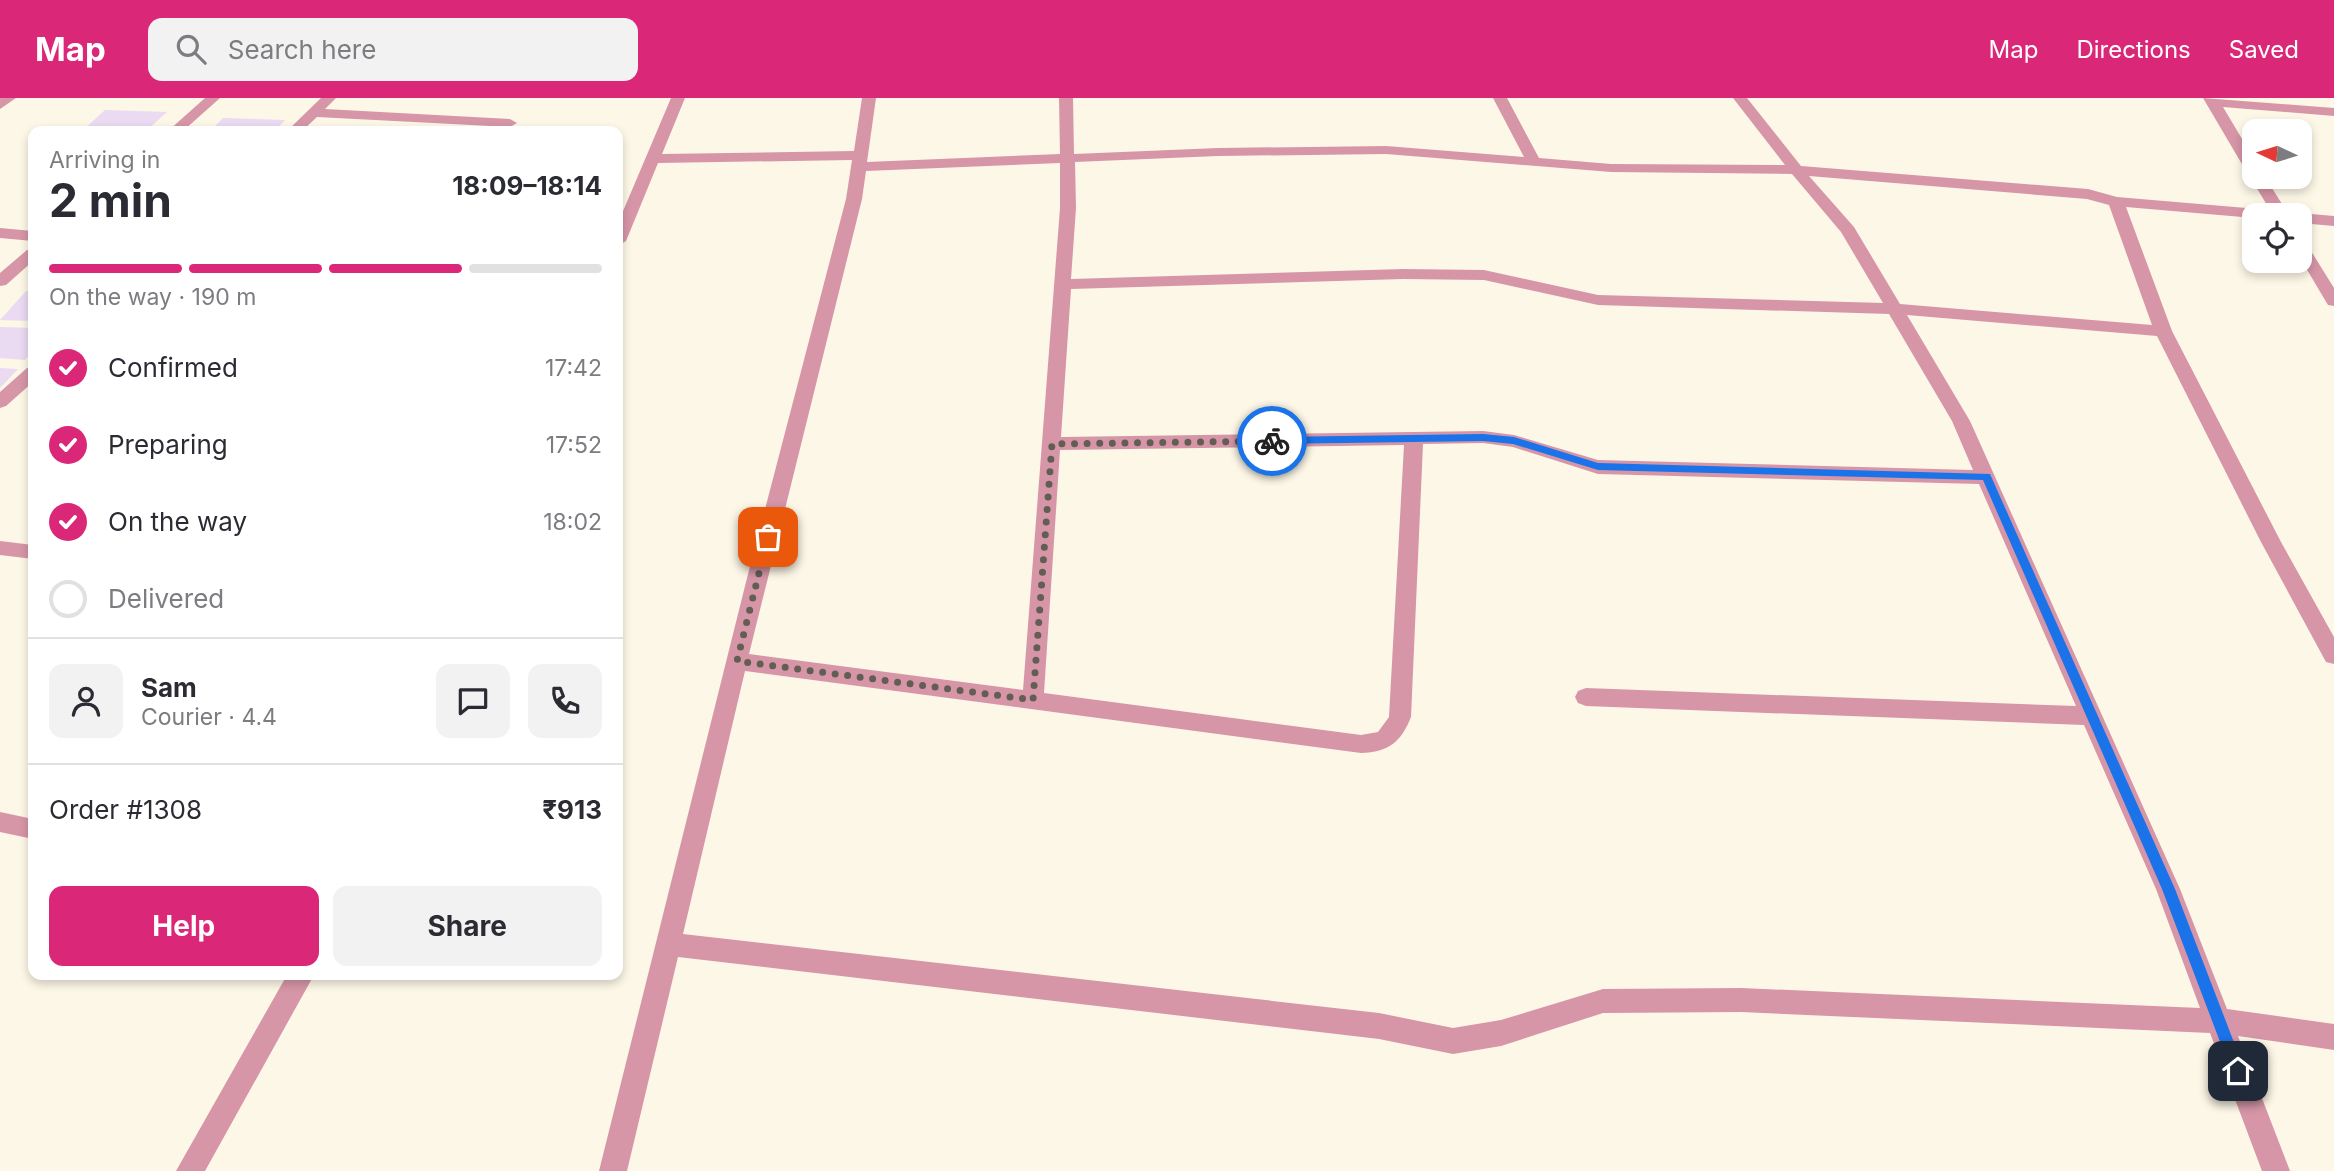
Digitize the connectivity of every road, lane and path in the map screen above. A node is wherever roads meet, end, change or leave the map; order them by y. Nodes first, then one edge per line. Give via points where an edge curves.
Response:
1 (9, 98) edge
2 (213, 98) edge
3 (329, 98) edge
4 (678, 98) edge
5 (869, 98) edge
6 (1066, 98) edge
7 (1500, 98) edge
8 (1740, 98) edge
9 (2212, 100) edge
10 (0, 104) edge
11 (2334, 112) edge
12 (313, 113) junction
13 (510, 123) dead end
14 (181, 126) edge
15 (299, 126) edge
16 (2242, 151) edge
17 (652, 159) junction
18 (1068, 160) junction
19 (860, 161) junction
20 (1534, 162) junction
21 (1797, 170) junction
22 (2116, 202) junction
23 (2242, 212) edge
24 (2312, 219) edge
25 (2334, 221) edge
26 (623, 229) edge
27 (0, 233) edge
28 (28, 236) edge
29 (28, 257) edge
30 (2312, 265) edge
31 (0, 281) edge
32 (1063, 284) junction
33 (2334, 301) edge
34 (1895, 309) junction
35 (2163, 331) junction
36 (28, 377) edge
37 (0, 402) edge
38 (1414, 438) junction
39 (1052, 444) junction
40 (1986, 477) junction
41 (0, 548) edge
42 (28, 551) edge
43 (2334, 656) edge
44 (737, 661) junction
45 (1586, 697) dead end
46 (1033, 700) junction
47 (2092, 716) junction
48 (0, 822) edge
49 (28, 829) edge
50 (669, 944) junction
51 (298, 980) edge
52 (2219, 1021) junction
53 (2334, 1037) edge
54 (190, 1171) edge
55 (613, 1171) edge
56 (2276, 1171) edge

1 - 10 street
2 - 14 street
3 - 12 street
4 - 17 street
5 - 19 street
6 - 18 street
7 - 20 street
8 - 21 street
9 - 11 street
9 - 16 street
12 - 13 street
12 - 15 street
17 - 19 street
17 - 26 street
18 - 19 street
18 - 20 street via 1386,150
18 - 32 street
19 - 44 street
20 - 21 street via 1611,168
21 - 22 street via 2088,194
21 - 34 street via 1848,230
22 - 23 street
22 - 35 street
24 - 25 street
27 - 28 street
29 - 31 street
30 - 33 street
32 - 34 street via 1484,275 1598,300
32 - 39 street
34 - 35 street
34 - 40 street via 1961,421
35 - 43 street
36 - 37 street
38 - 39 street
38 - 40 street via 1514,441 1598,467
38 - 46 street via 1401,717 1394,733 1380,743
39 - 46 street
40 - 47 street
41 - 42 street
44 - 46 street
44 - 50 street
45 - 47 street
47 - 52 street via 2168,889
48 - 49 street
50 - 52 street via 1378,1026 1453,1041 1501,1033 1603,1001 1741,1000
50 - 55 street
51 - 54 street
52 - 53 street
52 - 56 street

